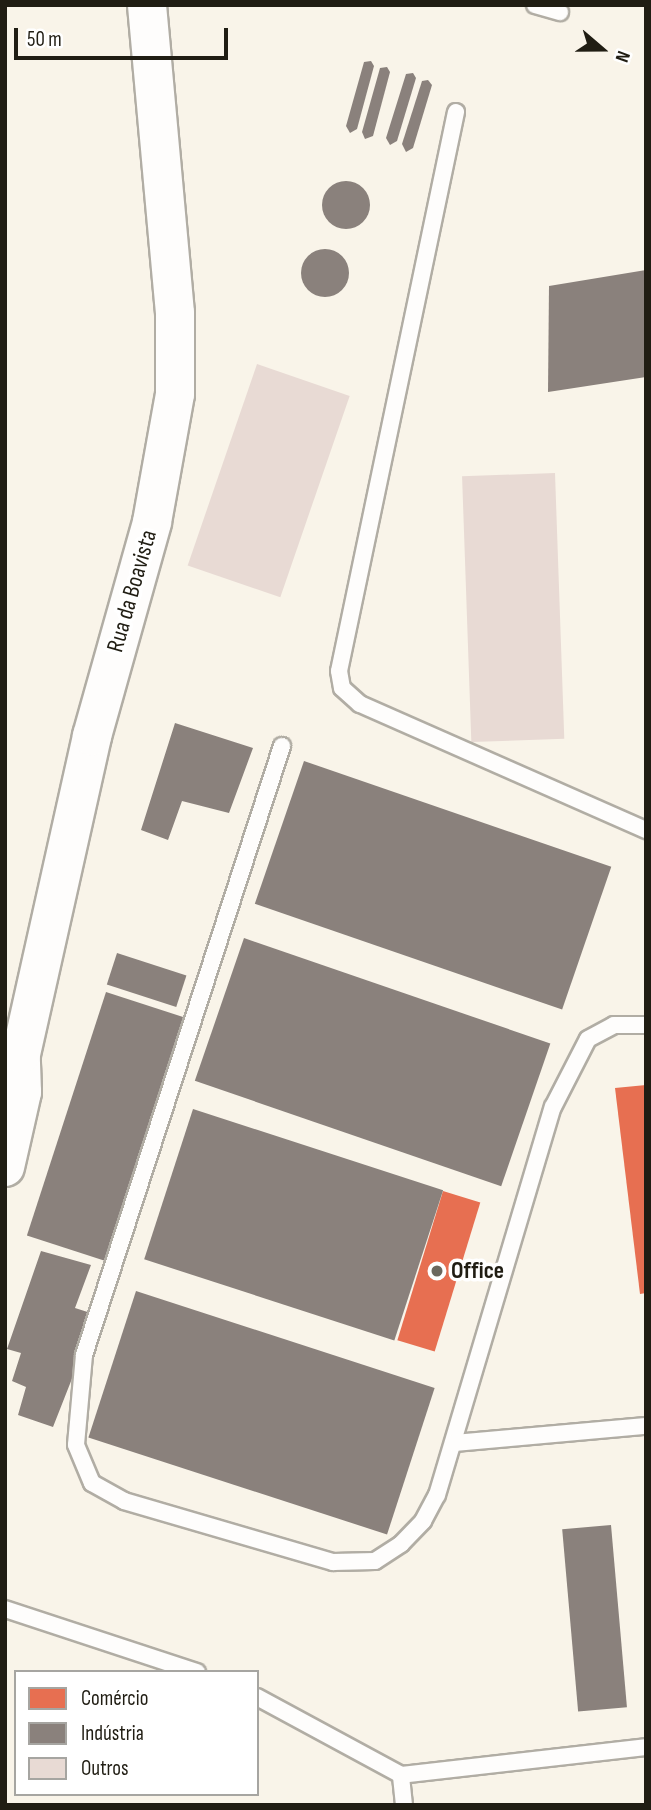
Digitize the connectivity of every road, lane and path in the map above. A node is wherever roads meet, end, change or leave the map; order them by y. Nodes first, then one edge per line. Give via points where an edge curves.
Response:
1 (147, 5) edge
2 (535, 5) edge
3 (560, 12) dead end
4 (456, 112) dead end
5 (282, 746) dead end
6 (646, 830) edge
7 (646, 1025) edge
8 (13, 1052) edge
9 (13, 1090) edge
10 (5, 1167) edge
11 (646, 1426) edge
12 (454, 1443) junction
13 (5, 1609) edge
14 (191, 1670) edge
15 (259, 1698) edge
16 (646, 1747) edge
17 (401, 1775) junction
18 (404, 1805) edge

1 - 8 main road, Rua da Boavista via 175,313 175,394 152,522 92,736
2 - 3 lane
4 - 6 lane via 339,671 342,688 360,704
5 - 12 lane via 84,1355 76,1445 92,1483 124,1501 332,1562 375,1561 401,1544 423,1521 437,1495
7 - 12 lane via 614,1025 589,1039 553,1107
8 - 9 main road, Rua da Boavista
9 - 10 main road, Rua da Boavista
11 - 12 lane
13 - 14 lane
15 - 17 lane
16 - 17 lane
17 - 18 lane

